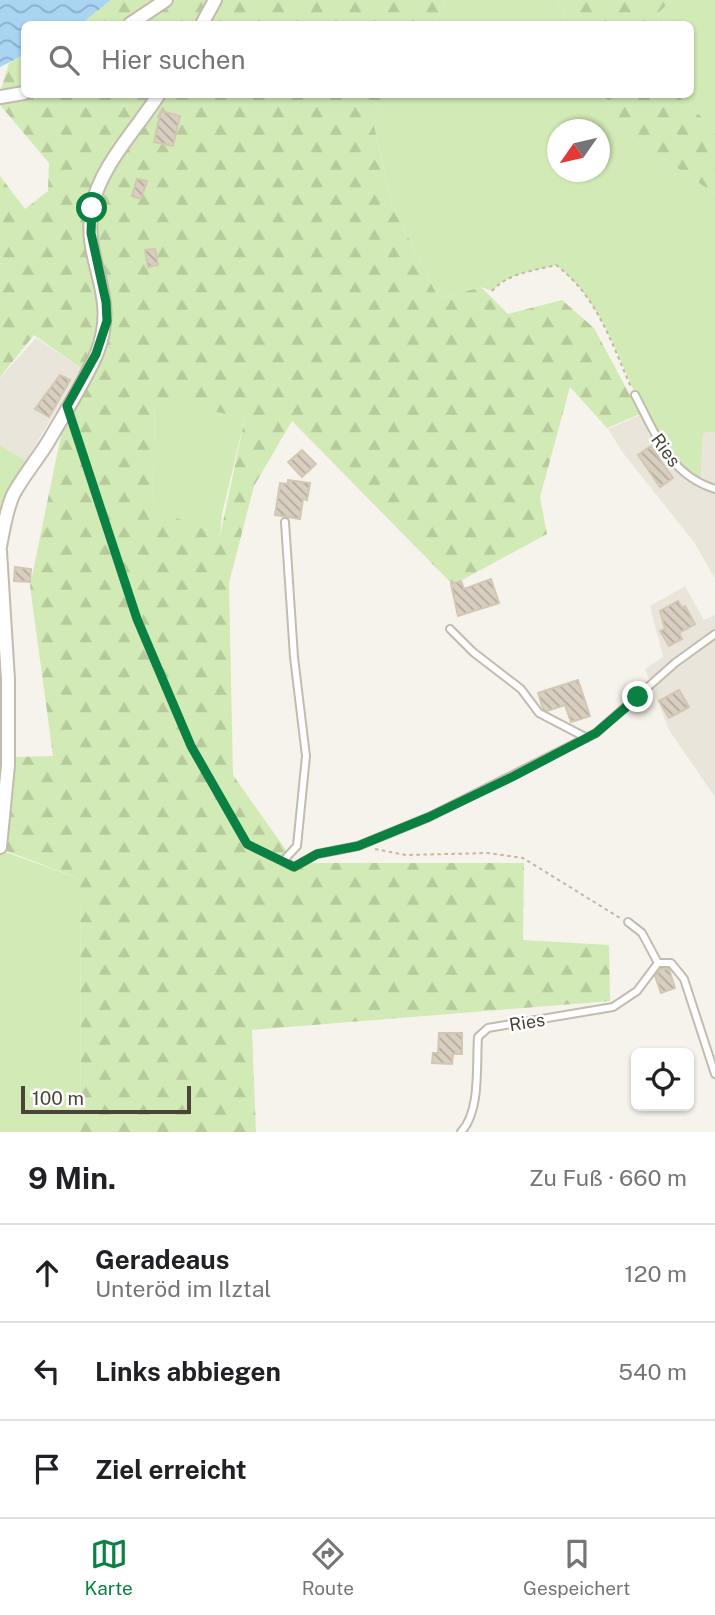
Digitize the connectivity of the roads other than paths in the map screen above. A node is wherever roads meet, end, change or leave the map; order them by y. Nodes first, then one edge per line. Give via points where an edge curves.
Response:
1 (166, 0) edge
2 (215, 0) edge
3 (134, 21) edge
4 (204, 21) edge
5 (21, 94) edge
6 (0, 97) edge
7 (156, 98) edge
8 (635, 395) road end
9 (715, 489) edge
10 (285, 522) dead end
11 (0, 549) edge
12 (450, 629) dead end
13 (715, 634) edge
14 (587, 738) junction
15 (0, 846) edge
16 (628, 922) road end
17 (658, 963) junction
18 (715, 1074) edge
19 (461, 1132) edge

1 - 3 street
2 - 4 street
5 - 6 street
7 - 11 street via 95,197 91,233 107,321 96,354 13,497
8 - 9 lane, Ries via 653,433 678,469
10 - 14 lane via 306,756 297,846 284,861 294,867 317,854 358,846 465,800
11 - 15 street via 8,765
12 - 14 lane via 521,688 539,713
13 - 14 lane
16 - 17 lane via 642,933
17 - 18 lane via 671,963 684,979
17 - 19 lane, Ries via 637,991 613,1007 488,1028 478,1037 473,1108

